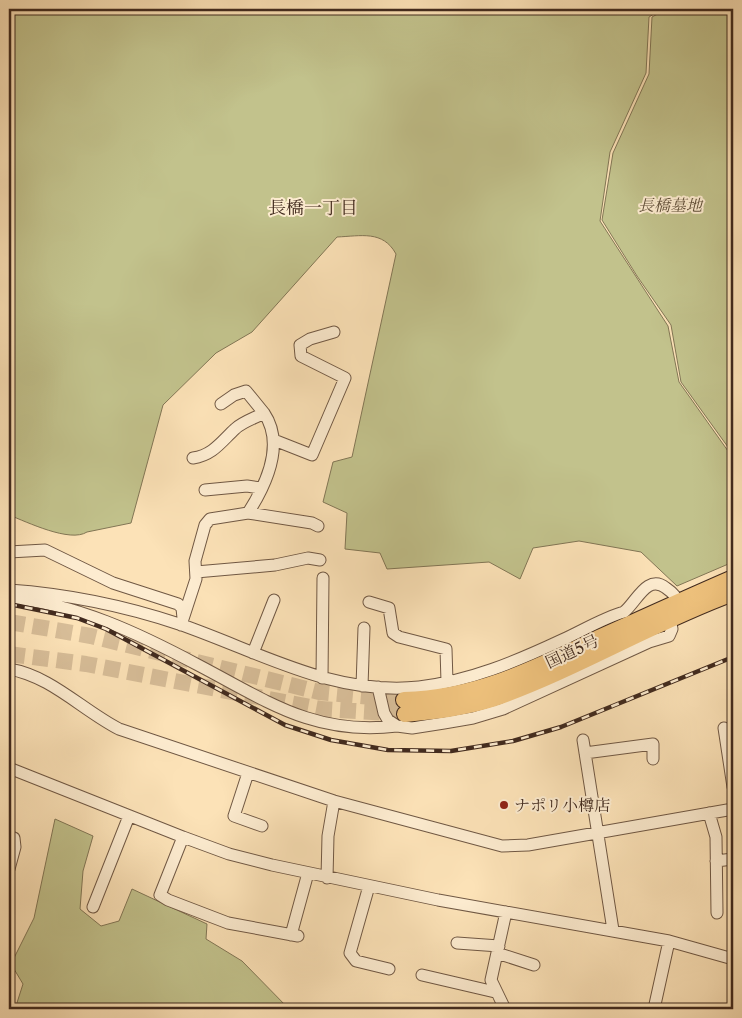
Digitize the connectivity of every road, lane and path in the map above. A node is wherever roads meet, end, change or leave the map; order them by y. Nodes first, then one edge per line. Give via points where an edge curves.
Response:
1 (334, 332) dead end
2 (221, 404) dead end
3 (264, 413) junction
4 (274, 440) junction
5 (193, 458) dead end
6 (260, 488) junction
7 (205, 490) dead end
8 (248, 513) junction
9 (318, 526) dead end
10 (9, 552) edge
11 (320, 560) dead end
12 (196, 572) junction
13 (323, 578) dead end
14 (733, 578) edge
15 (9, 590) edge
16 (733, 593) edge
17 (9, 598) edge
18 (274, 600) dead end
19 (369, 602) dead end
20 (677, 611) junction
21 (182, 622) junction
22 (364, 628) dead end
23 (253, 653) junction
24 (9, 669) edge
25 (322, 678) junction
26 (447, 682) junction
27 (362, 686) junction
28 (378, 687) junction
29 (402, 713) junction
30 (724, 728) dead end
31 (583, 740) dead end
32 (585, 753) junction
33 (653, 759) dead end
34 (9, 768) edge
35 (248, 773) junction
36 (733, 787) edge
37 (334, 801) junction
38 (733, 809) edge
39 (709, 813) junction
40 (128, 816) junction
41 (262, 826) dead end
42 (599, 833) junction
43 (9, 836) edge
44 (183, 837) junction
45 (733, 859) edge
46 (716, 861) junction
47 (9, 870) edge
48 (308, 873) junction
49 (327, 878) junction
50 (369, 886) junction
51 (93, 907) dead end
52 (506, 912) junction
53 (717, 913) dead end
54 (613, 930) junction
55 (669, 941) junction
56 (457, 943) dead end
57 (498, 949) junction
58 (733, 959) edge
59 (534, 965) dead end
60 (389, 969) dead end
61 (422, 975) dead end
62 (495, 992) junction
63 (506, 1009) edge
64 (654, 1009) edge

1 - 4 street via 300,345 301,356 345,378 312,455
2 - 3 street via 246,391
3 - 4 street via 272,425
3 - 5 street via 237,427 205,456
4 - 6 street via 270,471
6 - 7 street
6 - 8 street
8 - 9 street
8 - 12 street via 210,519 205,525 195,561
10 - 21 street via 45,550 113,583 178,604 182,608
11 - 12 street via 308,558 275,565
12 - 21 street
13 - 25 street
14 - 20 highway, 国道5号
15 - 21 street via 66,597
16 - 20 highway, 国道5号
17 - 29 street via 54,606 117,626 277,707 302,716 334,725 369,729
18 - 23 street
19 - 26 street via 389,608 393,633 399,637 446,649
20 - 26 street via 665,586 651,584 624,612 520,660
20 - 29 highway, 国道5号 via 543,678 492,698 463,707
21 - 23 street
22 - 27 street
23 - 25 street
24 - 35 street via 35,676 118,729
25 - 27 street
26 - 28 street
27 - 28 street
28 - 29 street via 388,720
30 - 36 street
31 - 32 street
32 - 33 street via 652,744
32 - 42 street
34 - 40 street
35 - 37 street
35 - 41 street via 234,816
37 - 42 street via 502,846
37 - 49 street via 328,836
38 - 39 street
39 - 42 street
39 - 46 street via 716,837
40 - 44 street
40 - 51 street
42 - 54 street
43 - 47 street via 14,838 15,847
44 - 48 street via 229,854
44 - 48 street via 160,895 228,923 295,936
45 - 46 street
46 - 53 street
48 - 49 street
49 - 50 street
50 - 52 street
50 - 60 street via 350,953 356,960
52 - 54 street
52 - 57 street
54 - 55 street
55 - 58 street
55 - 64 street
56 - 57 street
57 - 59 street
57 - 62 street via 491,980
61 - 62 street
62 - 63 street

